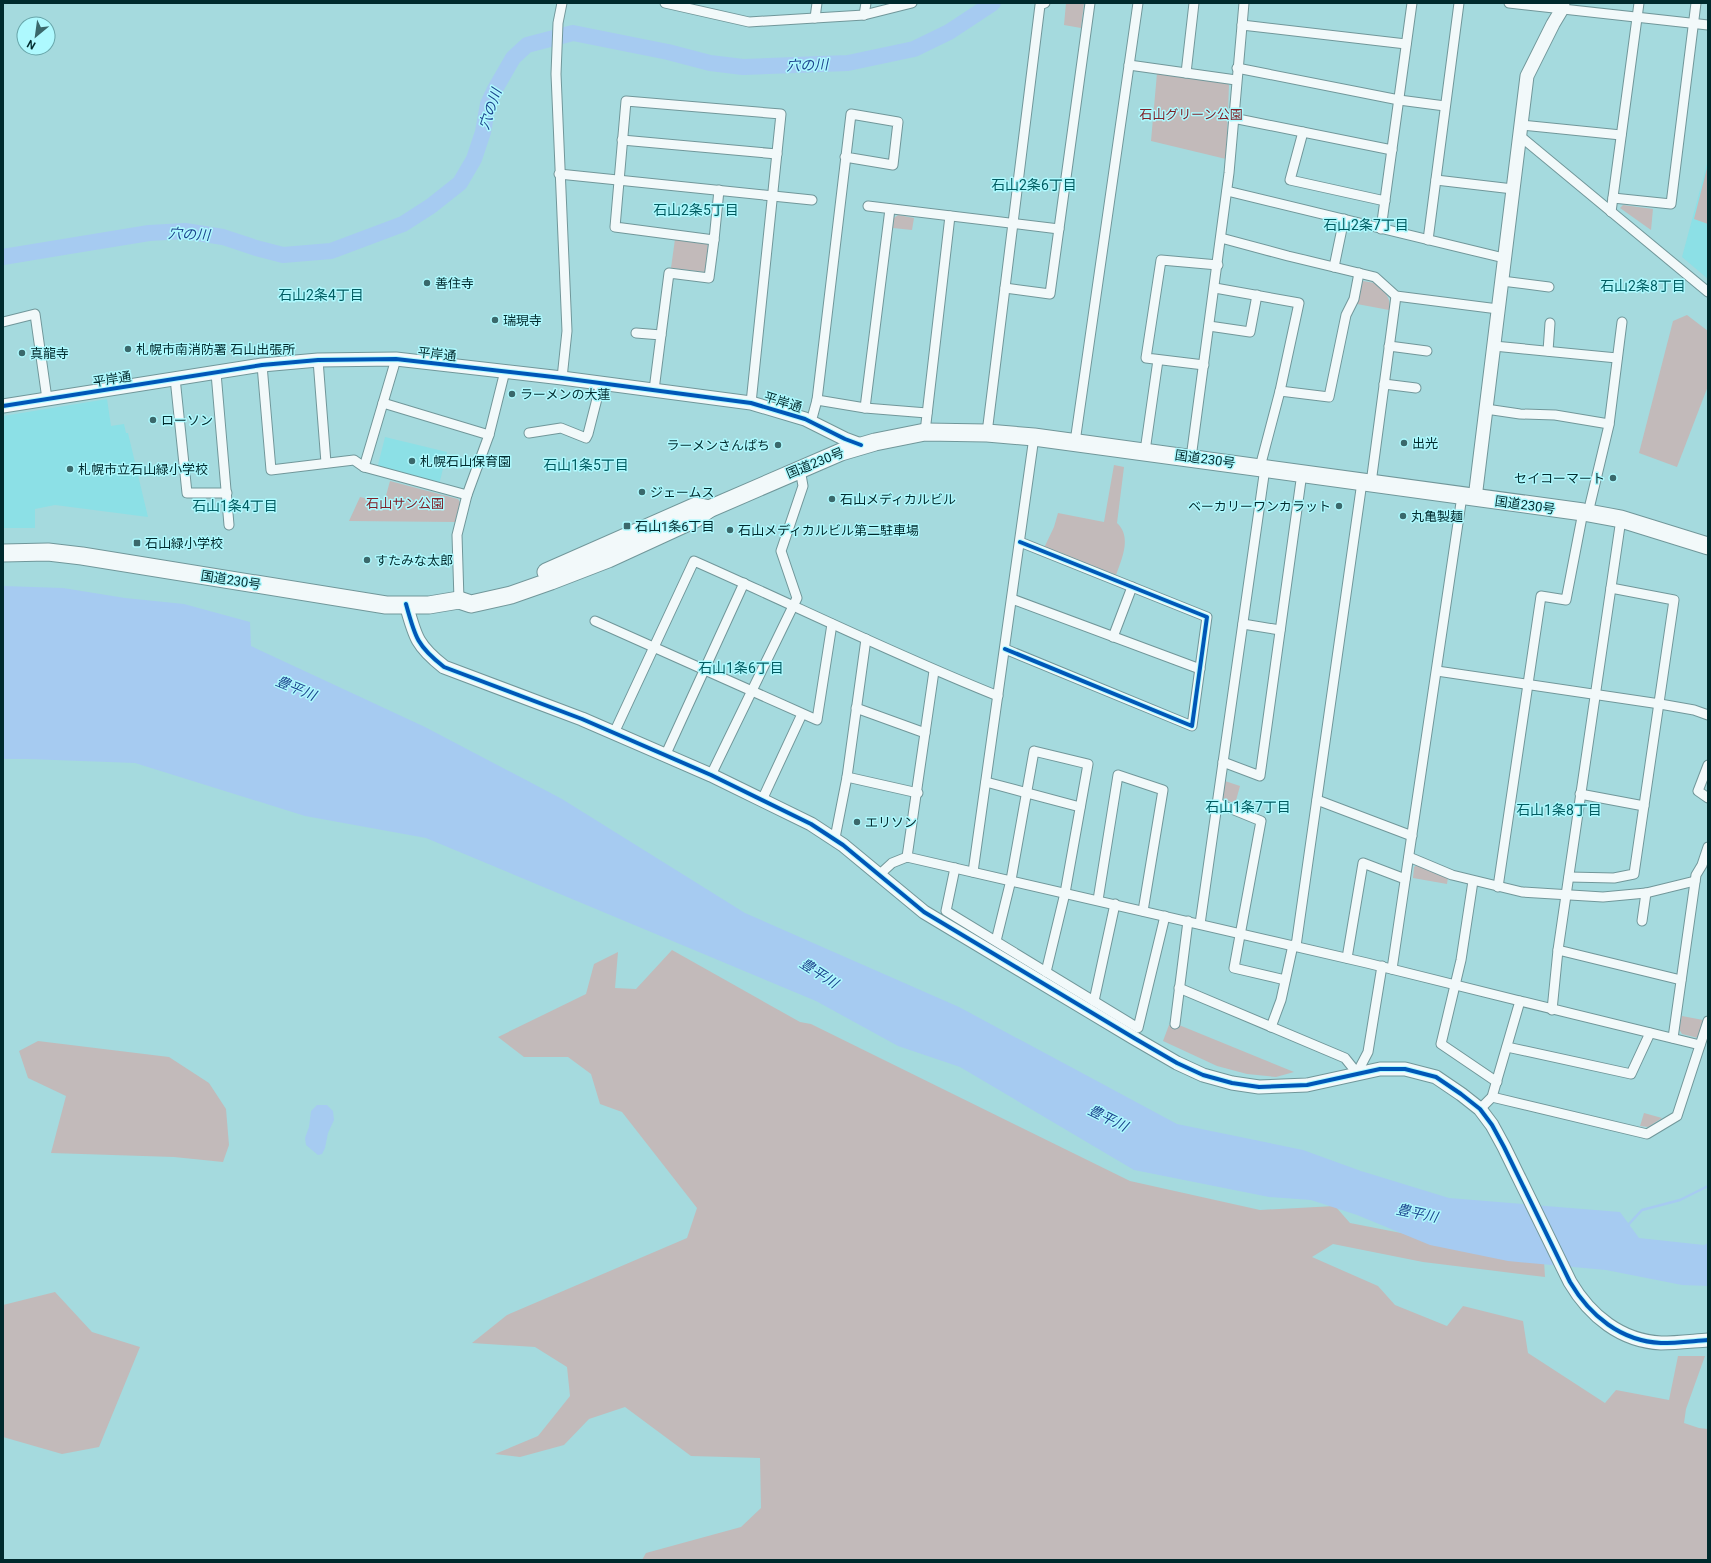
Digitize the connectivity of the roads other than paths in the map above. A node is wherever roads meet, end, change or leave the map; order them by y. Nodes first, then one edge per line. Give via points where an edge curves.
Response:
1 (562, 3) edge
2 (665, 3) edge
3 (817, 3) edge
4 (866, 3) edge
5 (912, 3) edge
6 (1045, 3) edge
7 (1090, 3) edge
8 (1138, 3) edge
9 (1194, 3) edge
10 (1244, 3) edge
11 (1412, 3) edge
12 (1459, 3) edge
13 (1510, 3) edge
14 (1639, 3) edge
15 (1696, 3) edge
16 (1563, 6) edge
17 (864, 15) junction
18 (815, 18) junction
19 (1637, 18) junction
20 (1693, 24) junction
21 (1242, 25) junction
22 (1708, 25) edge
23 (1406, 44) junction
24 (1129, 65) junction
25 (1237, 68) junction
26 (1186, 72) junction
27 (1236, 80) junction
28 (1399, 100) junction
29 (1446, 106) junction
30 (1233, 118) junction
31 (1520, 131) junction
32 (1303, 132) junction
33 (1621, 135) junction
34 (622, 140) junction
35 (1392, 150) junction
36 (777, 154) junction
37 (845, 157) junction
38 (559, 174) junction
39 (618, 180) junction
40 (1436, 180) junction
41 (719, 190) junction
42 (1513, 190) junction
43 (1227, 191) junction
44 (772, 196) junction
45 (1613, 198) junction
46 (812, 200) dead end
47 (1385, 201) junction
48 (868, 206) dead end
49 (890, 209) junction
50 (1611, 212) junction
51 (950, 216) junction
52 (1344, 220) junction
53 (1013, 223) junction
54 (1381, 228) junction
55 (1059, 229) junction
56 (1221, 238) junction
57 (714, 240) junction
58 (1428, 240) junction
59 (1504, 258) junction
60 (1218, 265) junction
61 (1334, 267) junction
62 (1359, 273) junction
63 (1502, 282) junction
64 (1549, 287) dead end
65 (1005, 288) junction
66 (1215, 288) junction
67 (1708, 292) edge
68 (1257, 295) junction
69 (1396, 296) junction
70 (1498, 310) junction
71 (3, 322) edge
72 (1622, 322) dead end
73 (1550, 323) dead end
74 (1209, 326) junction
75 (636, 333) dead end
76 (661, 335) junction
77 (1389, 346) junction
78 (1494, 346) junction
79 (1427, 351) dead end
80 (1548, 351) junction
81 (1617, 358) junction
82 (396, 359) junction
83 (318, 360) junction
84 (1158, 360) junction
85 (262, 365) junction
86 (1204, 365) junction
87 (505, 372) junction
88 (216, 373) junction
89 (175, 378) junction
90 (562, 378) junction
91 (601, 383) junction
92 (1384, 384) junction
93 (1416, 388) dead end
94 (654, 390) junction
95 (1280, 391) junction
96 (47, 398) junction
97 (817, 400) junction
98 (382, 403) junction
99 (751, 403) junction
100 (3, 406) edge
101 (865, 408) junction
102 (1486, 409) junction
103 (927, 413) junction
104 (811, 422) junction
105 (1609, 424) junction
106 (925, 432) junction
107 (529, 433) dead end
108 (987, 433) junction
109 (489, 435) junction
110 (1034, 437) junction
111 (1075, 442) junction
112 (861, 445) junction
113 (1145, 452) junction
114 (1191, 458) junction
115 (326, 463) junction
116 (364, 467) junction
117 (1263, 467) junction
118 (800, 469) junction
119 (1302, 473) junction
120 (1366, 482) junction
121 (227, 493) junction
122 (467, 496) junction
123 (1469, 497) junction
124 (1585, 513) junction
125 (1621, 519) junction
126 (229, 525) dead end
127 (1020, 542) junction
128 (1707, 543) edge
129 (3, 553) edge
130 (744, 583) junction
131 (1132, 587) junction
132 (1611, 588) junction
133 (1012, 599) junction
134 (459, 600) junction
135 (406, 604) junction
136 (794, 606) junction
137 (595, 621) dead end
138 (832, 624) junction
139 (1243, 624) junction
140 (1280, 630) junction
141 (1113, 637) junction
142 (866, 639) junction
143 (653, 647) junction
144 (1005, 649) junction
145 (1200, 669) junction
146 (704, 670) junction
147 (934, 671) junction
148 (1437, 671) junction
149 (1528, 685) junction
150 (753, 691) junction
151 (1595, 695) junction
152 (998, 696) junction
153 (1660, 704) junction
154 (856, 708) junction
155 (802, 714) junction
156 (1708, 715) edge
157 (614, 733) junction
158 (925, 733) junction
159 (665, 756) junction
160 (1223, 762) junction
161 (1708, 765) edge
162 (711, 776) junction
163 (847, 777) junction
164 (986, 782) junction
165 (918, 793) junction
166 (1026, 793) junction
167 (1580, 794) junction
168 (1708, 798) edge
169 (762, 800) junction
170 (1317, 800) junction
171 (1217, 803) junction
172 (1644, 806) junction
173 (1080, 807) junction
174 (1412, 836) junction
175 (835, 838) junction
176 (1708, 847) edge
177 (907, 857) junction
178 (1409, 857) junction
179 (1705, 864) edge
180 (955, 868) junction
181 (973, 872) junction
182 (880, 874) junction
183 (1569, 877) junction
184 (1011, 880) junction
185 (1405, 880) junction
186 (1473, 881) junction
187 (1695, 881) junction
188 (1498, 887) junction
189 (1065, 893) junction
190 (1646, 893) junction
191 (1566, 895) junction
192 (1098, 900) junction
193 (1115, 904) junction
194 (1143, 911) junction
195 (1165, 916) junction
196 (1188, 921) junction
197 (1642, 921) dead end
198 (1200, 924) junction
199 (1241, 933) junction
200 (996, 941) junction
201 (1294, 946) junction
202 (1558, 950) junction
203 (1347, 958) junction
204 (1382, 966) junction
205 (1392, 969) junction
206 (1046, 972) junction
207 (1285, 980) junction
208 (1682, 980) junction
209 (1455, 985) junction
210 (1179, 988) junction
211 (1094, 1001) junction
212 (1520, 1001) junction
213 (1552, 1010) junction
214 (1708, 1021) edge
215 (1175, 1024) dead end
216 (1271, 1026) junction
217 (1650, 1033) junction
218 (1673, 1038) junction
219 (1700, 1045) junction
220 (1507, 1048) junction
221 (1357, 1073) junction
222 (1498, 1082) junction
223 (1492, 1097) junction
224 (1480, 1109) junction
225 (1708, 1340) edge

1 - 38 street via 558,24 556,74
2 - 18 street via 749,22
3 - 18 street
4 - 17 street
5 - 17 street
6 - 53 street via 1040,5
7 - 55 street
8 - 24 street
9 - 26 street
10 - 21 street
11 - 23 street
12 - 29 street
13 - 16 street
14 - 19 street
15 - 20 street
16 - 19 street
16 - 31 street via 1528,76
17 - 18 street
19 - 20 street
19 - 33 street
20 - 22 street
20 - 45 street via 1670,204
21 - 23 street
21 - 25 street
23 - 28 street
24 - 26 street
24 - 111 street
25 - 27 street
25 - 28 street
26 - 27 street
27 - 30 street
28 - 29 street
28 - 35 street
29 - 40 street
30 - 32 street
30 - 43 street
31 - 33 street
31 - 42 street
31 - 50 street
32 - 35 street
32 - 47 street via 1290,180
33 - 45 street
34 - 36 street
34 - 36 street via 626,101 781,114
34 - 39 street
35 - 47 street
36 - 44 street
37 - 37 street via 893,165 898,122 851,114
37 - 97 street
38 - 39 street
38 - 90 street via 567,331
39 - 41 street
39 - 57 street via 615,227
40 - 42 street
40 - 58 street
41 - 44 street
41 - 57 street
42 - 59 street
43 - 52 street
43 - 56 street
44 - 46 street
44 - 99 street
45 - 50 street
47 - 54 street
48 - 49 street
49 - 51 street
49 - 101 street
50 - 67 street
51 - 53 street
51 - 103 street
52 - 54 street
52 - 61 street
53 - 55 street
53 - 65 street
54 - 58 street
55 - 65 street via 1050,294
56 - 60 street
56 - 61 street
57 - 76 street via 709,278 669,273
58 - 59 street
59 - 63 street
60 - 66 street
60 - 84 street via 1161,260 1146,358
61 - 62 street
62 - 69 street via 1375,277
62 - 95 street via 1354,298 1346,315 1329,397
63 - 64 street
63 - 70 street
65 - 108 street
66 - 68 street
66 - 74 street
68 - 74 street via 1250,332
68 - 95 street via 1299,303
69 - 70 street
69 - 77 street
70 - 78 street
71 - 96 street via 34,314
72 - 81 street
73 - 80 street
74 - 86 street
75 - 76 street
76 - 94 street
77 - 79 street
77 - 92 street
78 - 80 street
78 - 102 street
80 - 81 street
81 - 105 street
82 - 83 street, 平岸通
82 - 87 street, 平岸通
82 - 98 street
83 - 85 street, 平岸通
83 - 115 street
84 - 86 street
84 - 113 street
85 - 88 street, 平岸通
85 - 115 street via 271,470
86 - 114 street
87 - 90 street, 平岸通
87 - 109 street
88 - 89 street, 平岸通
88 - 121 street
89 - 96 street, 平岸通
89 - 121 street via 187,493
90 - 91 street, 平岸通
91 - 94 street, 平岸通
91 - 107 street via 586,438 561,428
92 - 93 street
92 - 120 street
94 - 99 street, 平岸通
95 - 117 street
96 - 100 street, 平岸通
97 - 101 street
97 - 104 street
98 - 109 street
98 - 116 street
99 - 104 street, 平岸通
101 - 103 street
102 - 105 street via 1520,414 1555,415
102 - 123 street
103 - 106 street
104 - 112 street, 平岸通 via 845,440
105 - 124 street
106 - 108 highway, 国道230号
106 - 112 highway, 国道230号
108 - 110 highway, 国道230号
109 - 122 street
110 - 111 highway, 国道230号
110 - 127 street
111 - 113 highway, 国道230号
112 - 118 highway, 国道230号
113 - 114 highway, 国道230号
114 - 117 highway, 国道230号
115 - 116 street via 354,460
116 - 122 street
117 - 119 highway, 国道230号
117 - 139 street
118 - 134 highway, 国道230号 via 709,509 695,519 608,559 551,582 471,604
118 - 136 street via 802,486 781,550 797,598
119 - 120 highway, 国道230号
119 - 140 street
120 - 123 highway, 国道230号
120 - 170 street
121 - 126 street
122 - 134 street via 457,535
123 - 124 highway, 国道230号
123 - 148 street
124 - 125 highway, 国道230号
124 - 149 street via 1566,600 1541,596
125 - 128 highway, 国道230号
125 - 132 street
127 - 131 street
127 - 133 street
129 - 135 highway, 国道230号 via 48,552 82,556 386,605
130 - 136 street
130 - 143 street via 694,561
130 - 146 street
131 - 141 street
131 - 145 street via 1207,617
132 - 151 street
132 - 153 street via 1674,600
133 - 141 street
133 - 144 street
134 - 135 highway, 国道230号 via 429,605
135 - 157 street via 420,644 444,667
136 - 138 street
136 - 150 street
137 - 143 street
138 - 142 street
138 - 155 street via 818,720
139 - 140 street
139 - 160 street
140 - 160 street via 1260,776
141 - 145 street
142 - 147 street
142 - 154 street
143 - 146 street
143 - 157 street
144 - 145 street via 1192,726
144 - 152 street
146 - 150 street
146 - 159 street
147 - 152 street
147 - 158 street
148 - 149 street
148 - 174 street
149 - 151 street
149 - 188 street
150 - 155 street
150 - 162 street
151 - 153 street
151 - 167 street
152 - 164 street
153 - 156 street
153 - 172 street
154 - 158 street
154 - 163 street
155 - 169 street
157 - 159 street
158 - 165 street
159 - 162 street
160 - 171 street
161 - 168 street via 1698,791
162 - 169 street
163 - 165 street
163 - 175 street
164 - 166 street
164 - 181 street
165 - 177 street
166 - 173 street
166 - 173 street via 1034,751 1088,764
166 - 184 street
167 - 172 street
167 - 183 street
169 - 175 street
170 - 174 street
170 - 201 street
171 - 198 street
171 - 199 street via 1262,821
172 - 183 street via 1634,874 1614,878
173 - 189 street
174 - 178 street
175 - 182 street
176 - 179 street
177 - 180 street
177 - 182 street via 892,863
178 - 185 street
178 - 186 street
179 - 187 street via 1696,875
180 - 181 street
180 - 200 street via 946,911
181 - 184 street
182 - 221 street via 924,912 1134,1038 1203,1075 1259,1087 1307,1085
183 - 191 street
184 - 189 street
184 - 200 street
185 - 203 street via 1362,863
185 - 205 street
186 - 188 street
186 - 209 street
187 - 190 street
187 - 208 street
188 - 191 street via 1522,892
189 - 192 street
189 - 206 street
190 - 191 street
190 - 197 street
191 - 202 street
192 - 193 street
192 - 194 street via 1118,775 1163,790
193 - 194 street
193 - 211 street
194 - 195 street
195 - 196 street
195 - 211 street via 1138,1028
196 - 198 street
196 - 210 street
198 - 199 street
199 - 201 street
199 - 207 street via 1234,968
200 - 206 street
201 - 203 street
201 - 207 street
202 - 208 street
202 - 213 street
203 - 204 street
204 - 205 street
204 - 221 street via 1368,1052
205 - 209 street
206 - 211 street
207 - 216 street
208 - 218 street
209 - 212 street
209 - 222 street via 1441,1044
210 - 215 street
210 - 216 street
212 - 213 street
212 - 220 street
213 - 217 street
214 - 219 street
216 - 221 street via 1345,1058
217 - 218 street
217 - 220 street via 1631,1074
218 - 219 street
219 - 223 street via 1677,1116 1646,1134
220 - 222 street
221 - 224 street via 1380,1069 1421,1072 1436,1077
222 - 223 street
223 - 224 street
224 - 225 street via 1504,1147 1570,1282 1597,1317 1630,1337 1661,1343

